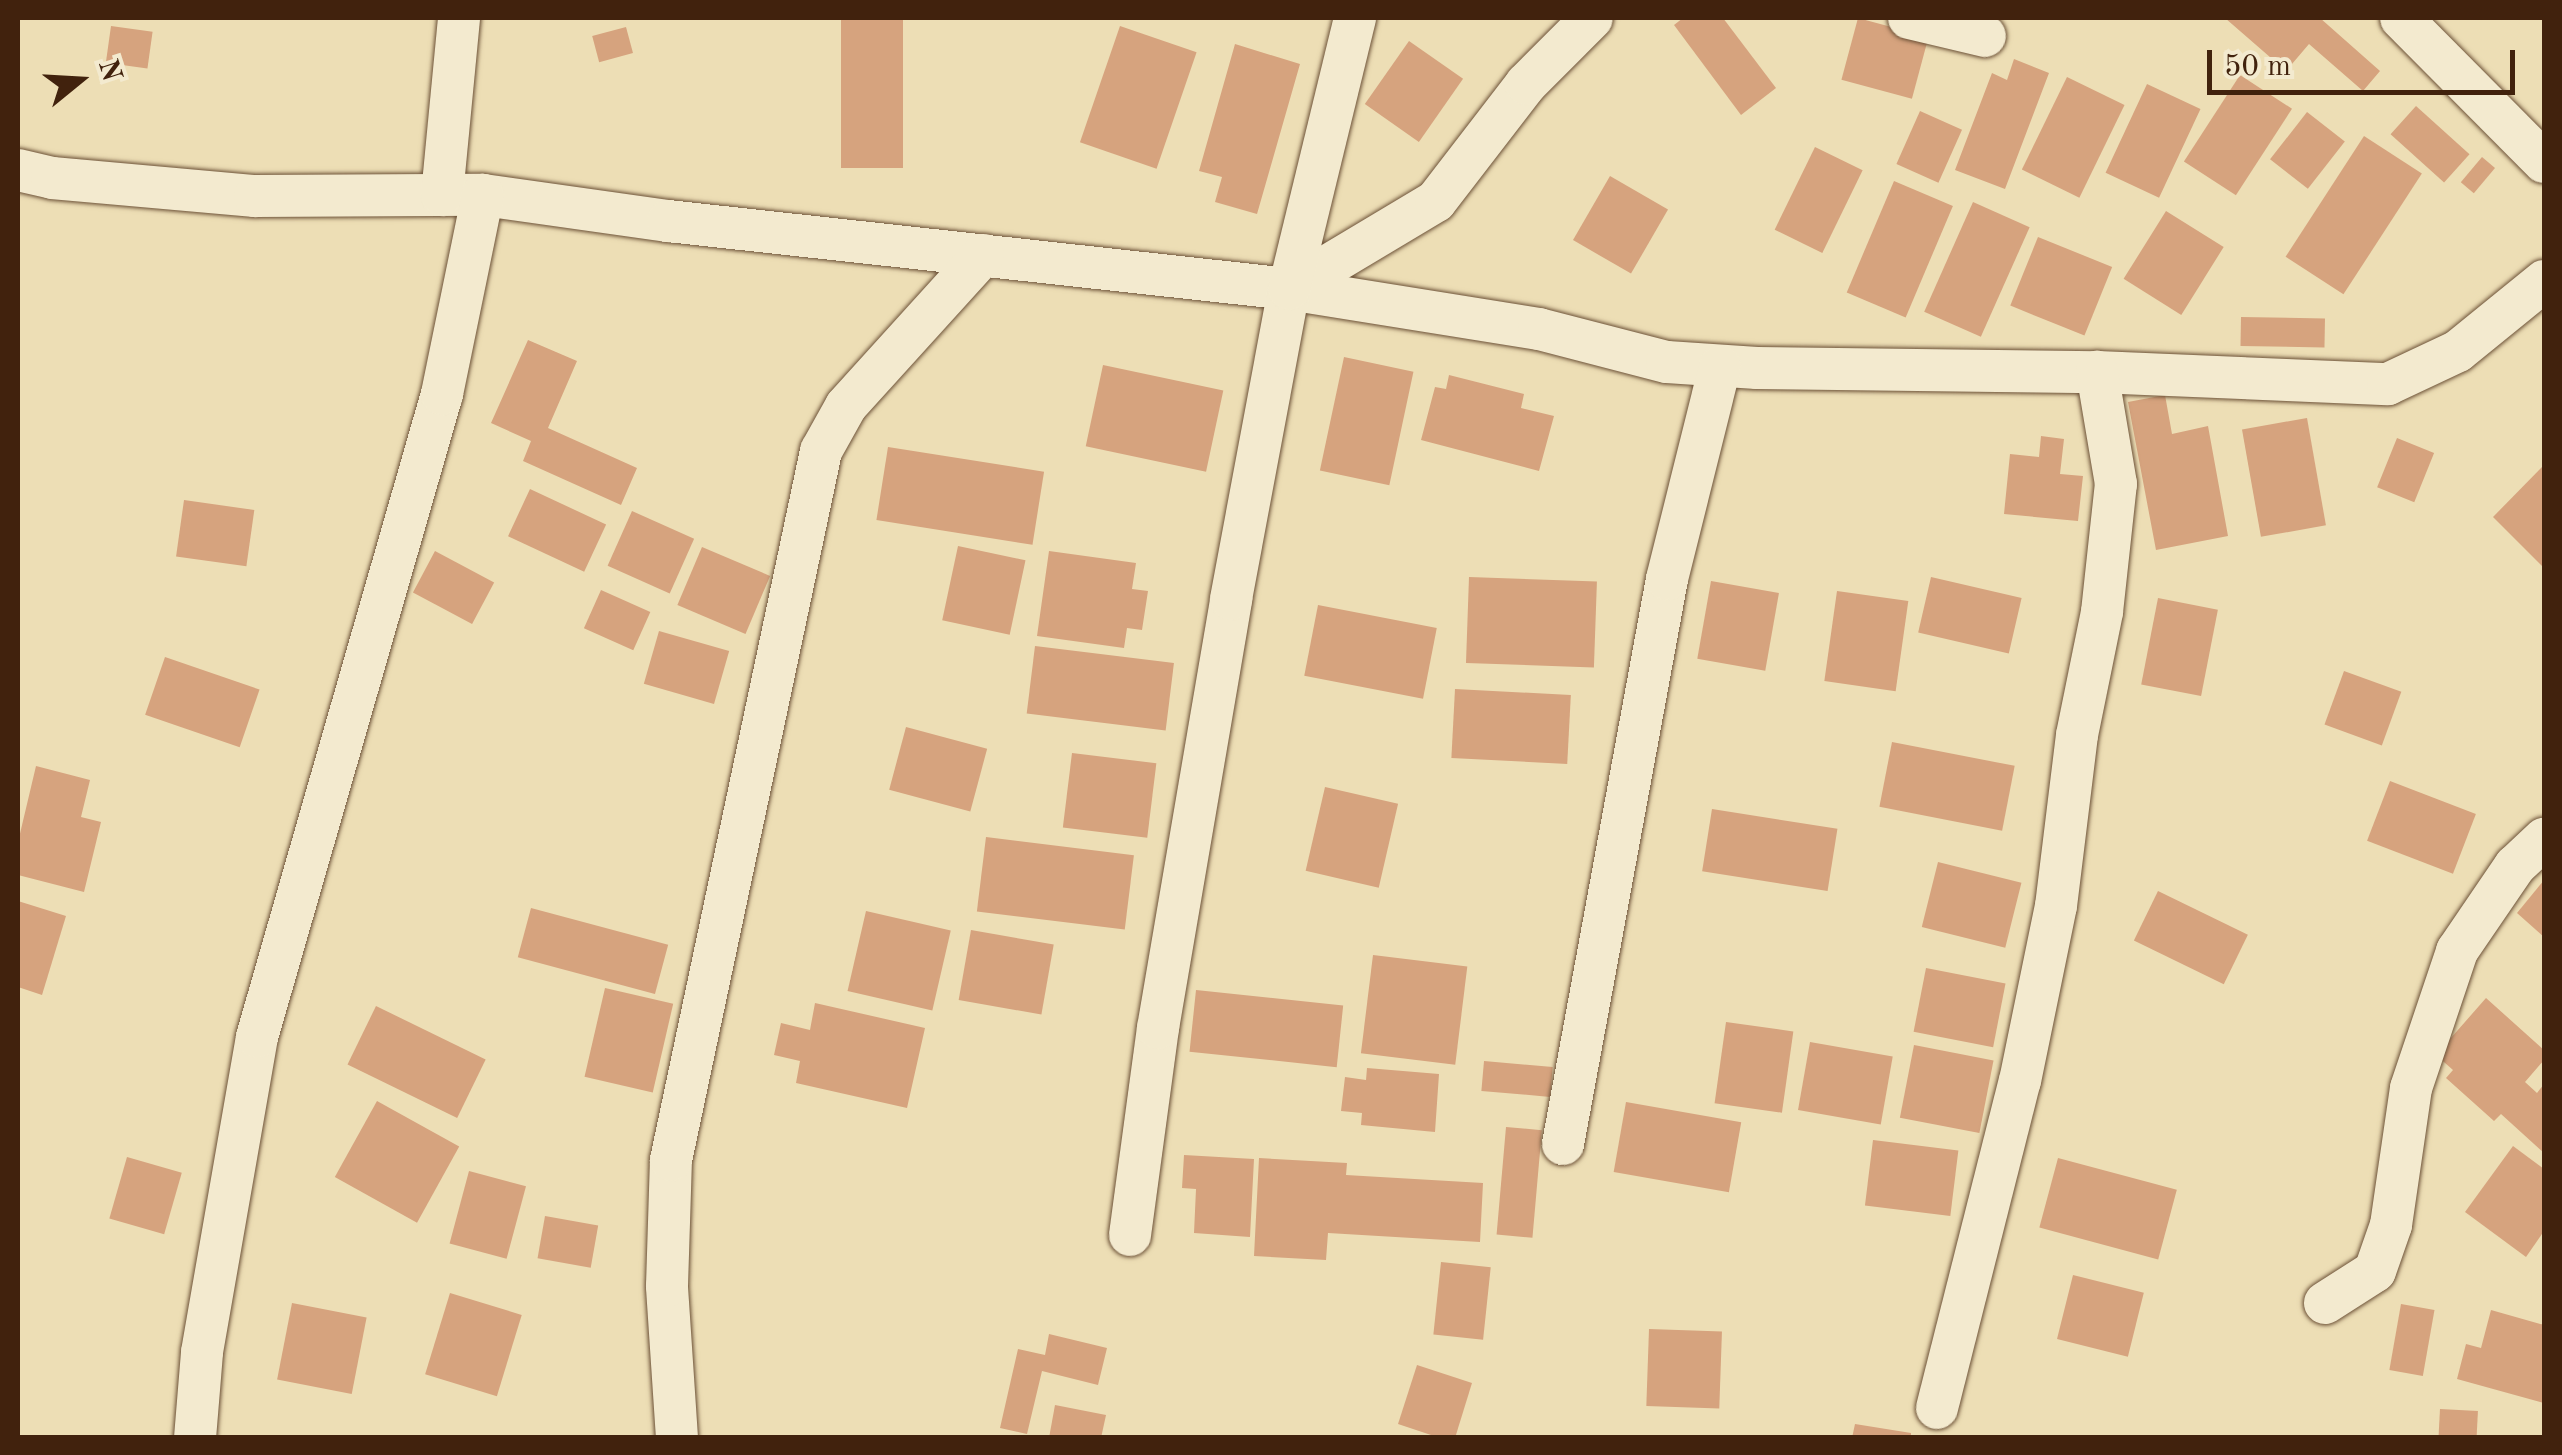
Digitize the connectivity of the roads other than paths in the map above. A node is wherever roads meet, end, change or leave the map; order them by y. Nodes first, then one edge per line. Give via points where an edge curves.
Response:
1 (459, 18) edge
2 (1354, 18) edge
3 (1592, 18) edge
4 (1909, 18) edge
5 (2401, 18) edge
6 (1985, 36) dead end
7 (2544, 162) edge
8 (18, 170) edge
9 (463, 195) junction
10 (983, 255) junction
11 (2544, 281) edge
12 (1289, 290) junction
13 (1720, 366) junction
14 (2096, 372) junction
15 (2544, 839) edge
16 (1563, 1144) dead end
17 (1130, 1236) dead end
18 (2326, 1303) dead end
19 (1936, 1408) dead end
20 (194, 1438) edge
21 (677, 1438) edge

1 - 9 street
2 - 12 street
3 - 12 street via 1526,84 1436,201
4 - 6 street
5 - 7 street
8 - 9 street via 255,196
9 - 10 street
9 - 20 street via 442,394 257,1037 202,1352
10 - 12 street
10 - 21 street via 846,406 821,452 671,1160 667,1286
11 - 14 street via 2458,351 2388,384
12 - 13 street via 1539,328 1668,362
12 - 17 street via 1164,989
13 - 14 street
13 - 16 street via 1666,579
14 - 19 street via 2116,484 2102,612 2077,735 2056,906 2020,1081
15 - 18 street via 2515,866 2457,951 2411,1088 2391,1225 2375,1271

